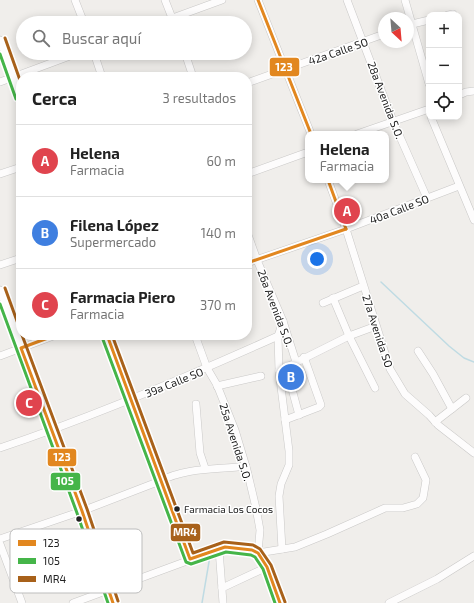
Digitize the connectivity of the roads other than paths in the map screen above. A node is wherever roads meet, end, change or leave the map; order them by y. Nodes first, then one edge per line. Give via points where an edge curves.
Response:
1 (75, 0) edge
2 (165, 0) edge
3 (222, 0) edge
4 (258, 0) edge
5 (347, 0) edge
6 (405, 0) edge
7 (407, 12) edge
8 (81, 16) edge
9 (171, 16) edge
10 (185, 16) edge
11 (426, 21) edge
12 (414, 24) edge
13 (378, 36) edge
14 (414, 37) edge
15 (0, 40) edge
16 (363, 42) junction
17 (59, 60) edge
18 (96, 60) edge
19 (187, 60) edge
20 (286, 68) junction
21 (27, 72) edge
22 (100, 72) edge
23 (191, 72) edge
24 (426, 75) edge
25 (14, 77) junction
26 (252, 81) edge
27 (0, 82) edge
28 (16, 83) edge
29 (474, 91) edge
30 (462, 94) edge
31 (426, 111) edge
32 (432, 120) edge
33 (393, 121) junction
34 (310, 131) edge
35 (365, 131) edge
36 (305, 153) edge
37 (16, 169) edge
38 (252, 172) edge
39 (0, 174) edge
40 (329, 183) edge
41 (459, 186) junction
42 (427, 198) junction
43 (474, 220) edge
44 (346, 229) junction
45 (252, 246) edge
46 (16, 260) edge
47 (257, 260) junction
48 (252, 262) edge
49 (0, 265) edge
50 (363, 286) junction
51 (0, 290) edge
52 (333, 298) junction
53 (323, 303) dead end
54 (283, 321) junction
55 (376, 326) junction
56 (16, 334) edge
57 (278, 336) junction
58 (349, 336) junction
59 (18, 340) edge
60 (43, 340) edge
61 (109, 340) edge
62 (197, 340) edge
63 (21, 348) junction
64 (418, 352) dead end
65 (0, 356) edge
66 (304, 357) junction
67 (296, 362) junction
68 (286, 367) junction
69 (207, 368) junction
70 (279, 371) junction
71 (261, 376) dead end
72 (217, 386) junction
73 (375, 388) dead end
74 (466, 398) dead end
75 (130, 399) junction
76 (196, 404) dead end
77 (452, 409) junction
78 (299, 415) junction
79 (285, 420) junction
80 (435, 422) junction
81 (52, 430) junction
82 (0, 448) edge
83 (474, 453) edge
84 (415, 457) dead end
85 (246, 466) junction
86 (205, 468) junction
87 (160, 481) junction
88 (82, 511) junction
89 (31, 529) edge
90 (88, 529) edge
91 (10, 536) edge
92 (0, 540) edge
93 (0, 544) edge
94 (218, 549) junction
95 (282, 549) junction
96 (258, 553) junction
97 (474, 556) edge
98 (190, 559) junction
99 (267, 567) junction
100 (10, 571) edge
101 (142, 577) edge
102 (222, 588) junction
103 (18, 593) edge
104 (98, 593) edge
105 (109, 593) edge
106 (277, 602) edge
107 (22, 603) edge
108 (72, 603) edge
109 (113, 603) edge
110 (223, 603) edge
111 (389, 603) edge

1 - 8 street
2 - 9 street
3 - 10 street
4 - 20 street
5 - 16 street, 28a Avenida S.O.
6 - 7 street
11 - 12 street
13 - 16 street, 42a Calle SO
14 - 24 street
15 - 25 street
16 - 20 street, 42a Calle SO
16 - 33 street, 28a Avenida S.O.
17 - 21 street
18 - 22 street
19 - 23 street
20 - 26 street, 42a Calle SO
20 - 34 street
25 - 27 street
25 - 28 street
29 - 30 street
31 - 33 street
32 - 41 street
33 - 35 street
33 - 42 street, 28a Avenida S.O.
36 - 38 street
37 - 39 street
40 - 44 street, 27a Avenida SO
41 - 42 street, 40a Calle SO
41 - 43 street
42 - 44 street, 40a Calle SO
44 - 47 street, 40a Calle SO
44 - 50 street, 27a Avenida SO
45 - 47 street, 26a Avenida S.O.
46 - 49 street
47 - 48 street, 40a Calle SO
47 - 54 street, 26a Avenida S.O.
50 - 52 street
50 - 55 street, 27a Avenida SO
51 - 56 street
52 - 53 street
52 - 58 street
54 - 57 street
54 - 67 street, 26a Avenida S.O.
55 - 58 street, 26a Avenida S.O.
55 - 80 street, 27a Avenida SO via 390,369 405,394
57 - 69 street, 39a Calle SO
57 - 70 street
58 - 66 street, 26a Avenida S.O.
58 - 73 street
59 - 63 street
60 - 63 street
61 - 75 street
62 - 69 street, 25a Avenida S.O.
63 - 65 street
63 - 81 street
64 - 77 street
66 - 67 street, 26a Avenida S.O.
66 - 78 street via 321,405
67 - 68 street, 26a Avenida S.O.
68 - 70 street, 26a Avenida S.O.
68 - 78 street
69 - 72 street, 25a Avenida S.O.
69 - 75 street, 39a Calle SO
70 - 79 street
71 - 72 street
72 - 85 street, 25a Avenida S.O.
74 - 77 street
75 - 81 street, 39a Calle SO
75 - 87 street
76 - 86 street via 200,453
77 - 80 street
78 - 79 street
79 - 95 street via 289,466 279,496
80 - 83 street, 27a Avenida SO
81 - 82 street, 39a Calle SO
81 - 88 street
84 - 95 street via 426,480 423,498 417,504 403,508 385,508 295,547
85 - 86 street via 214,470
85 - 96 street, 25a Avenida S.O. via 260,530
86 - 87 street via 172,475
87 - 88 street
87 - 98 street
88 - 89 street
88 - 90 street
91 - 92 street
93 - 100 street
94 - 96 street via 225,547
94 - 98 street
94 - 102 street
95 - 96 street
96 - 99 street
97 - 111 street via 437,579
98 - 101 street
99 - 102 street
99 - 106 street
102 - 110 street
103 - 107 street
104 - 108 street
105 - 109 street

